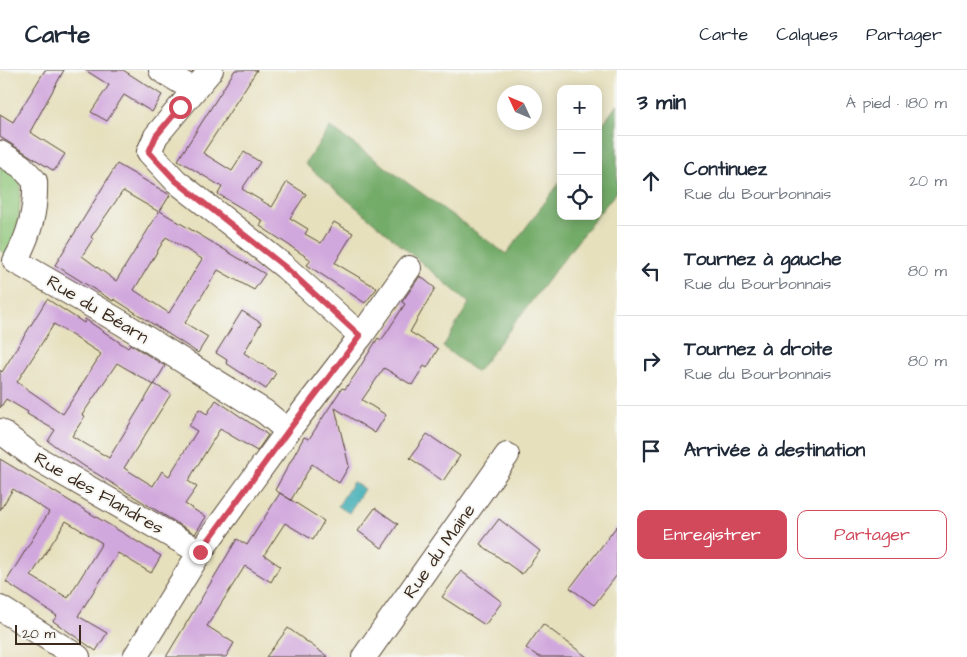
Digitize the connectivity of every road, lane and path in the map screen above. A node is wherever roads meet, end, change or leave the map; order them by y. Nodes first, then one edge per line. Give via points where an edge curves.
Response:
1 (161, 70) edge
2 (211, 70) edge
3 (194, 90) junction
4 (0, 153) edge
5 (409, 268) dead end
6 (360, 336) junction
7 (0, 431) edge
8 (288, 431) junction
9 (507, 455) dead end
10 (200, 552) junction
11 (0, 608) edge
12 (373, 654) edge
13 (78, 657) edge
14 (135, 657) edge

1 - 3 street
2 - 3 street
3 - 6 street via 156,136 149,152 176,181 285,267
4 - 8 street, Rue du Béarn via 21,166 35,180 36,206 24,243 14,261 206,375 265,412
5 - 6 street
6 - 8 street
7 - 10 street, Rue des Flandres via 33,456
8 - 10 street
9 - 12 street, Rue du Maine
10 - 14 street
11 - 13 street

